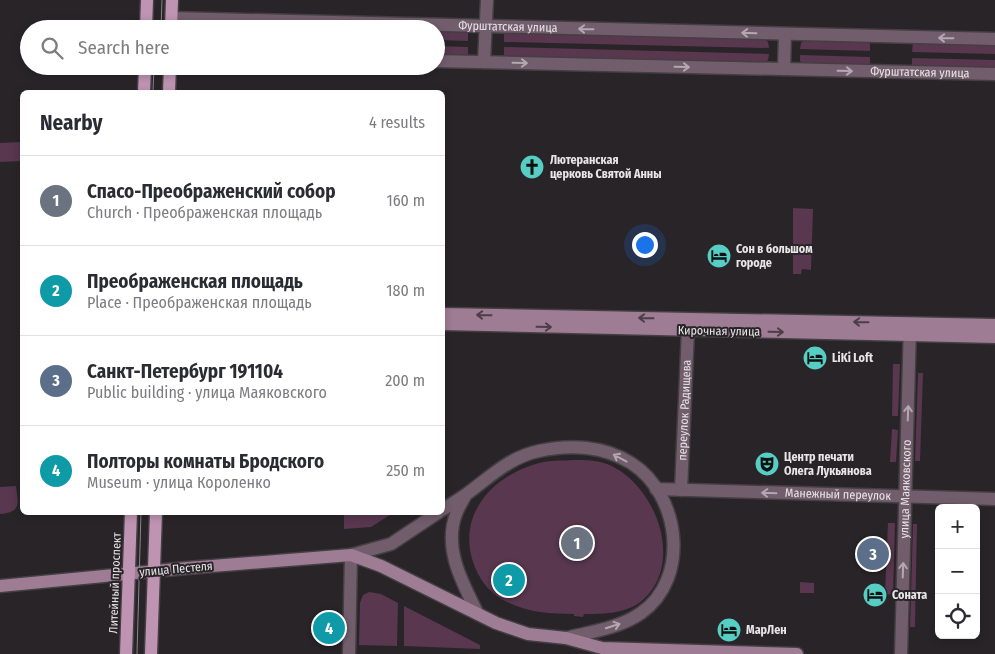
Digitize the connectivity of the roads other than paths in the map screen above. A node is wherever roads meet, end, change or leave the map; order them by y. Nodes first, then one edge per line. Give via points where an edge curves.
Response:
1 (147, 0) edge
2 (172, 0) edge
3 (487, 0) edge
4 (146, 20) edge
5 (172, 20) edge
6 (445, 26) edge
7 (486, 26) junction
8 (785, 34) junction
9 (995, 39) edge
10 (445, 61) edge
11 (484, 62) junction
12 (784, 69) junction
13 (995, 74) edge
14 (145, 75) edge
15 (170, 75) edge
16 (144, 90) edge
17 (169, 90) edge
18 (445, 314) edge
19 (445, 324) edge
20 (995, 324) edge
21 (910, 329) junction
22 (688, 330) junction
23 (995, 337) edge
24 (656, 489) junction
25 (681, 490) junction
26 (467, 494) junction
27 (905, 497) junction
28 (995, 499) edge
29 (445, 508) edge
30 (131, 515) edge
31 (156, 515) edge
32 (434, 515) edge
33 (351, 554) junction
34 (154, 571) junction
35 (130, 574) junction
36 (0, 586) edge
37 (478, 614) junction
38 (566, 638) junction
39 (126, 654) edge
40 (152, 654) edge
41 (349, 654) edge
42 (797, 654) edge
43 (901, 654) edge

1 - 4 main road
2 - 5 main road
3 - 7 street
6 - 7 street, Фурштатская улица
8 -> 7 street, Фурштатская улица
7 - 11 street
9 -> 8 street, Фурштатская улица
8 - 12 street
10 - 11 street, Фурштатская улица
11 -> 12 street, Фурштатская улица
12 -> 13 street, Фурштатская улица
14 - 16 main road
15 - 17 main road
21 -> 18 main road, Кирочная улица
19 -> 22 main road, Кирочная улица
20 - 21 main road, Кирочная улица
22 -> 21 main road, Кирочная улица
21 - 23 main road, Кирочная улица
27 -> 21 street, улица Маяковского
22 - 25 street, переулок Радищева
24 - 25 street, Манежный переулок
24 -> 26 street via 632,464 593,448 574,447 538,451 519,457 496,470
38 -> 24 street via 601,630 641,614 667,583 674,544 672,526
27 -> 25 street, Манежный переулок
26 - 29 street
26 - 37 street via 456,514 452,542 460,579
27 - 28 street, Манежный переулок
43 -> 27 street, улица Маяковского
30 - 35 main road, Литейный проспект
31 - 34 main road
32 - 33 street via 391,544
33 - 34 main road, улица Пестеля
33 - 37 main road
33 - 41 street
34 - 35 main road, улица Пестеля
34 - 40 main road
35 - 36 main road, улица Пестеля
35 - 39 main road, Литейный проспект
37 - 38 main road via 528,634
38 - 42 main road via 602,648

